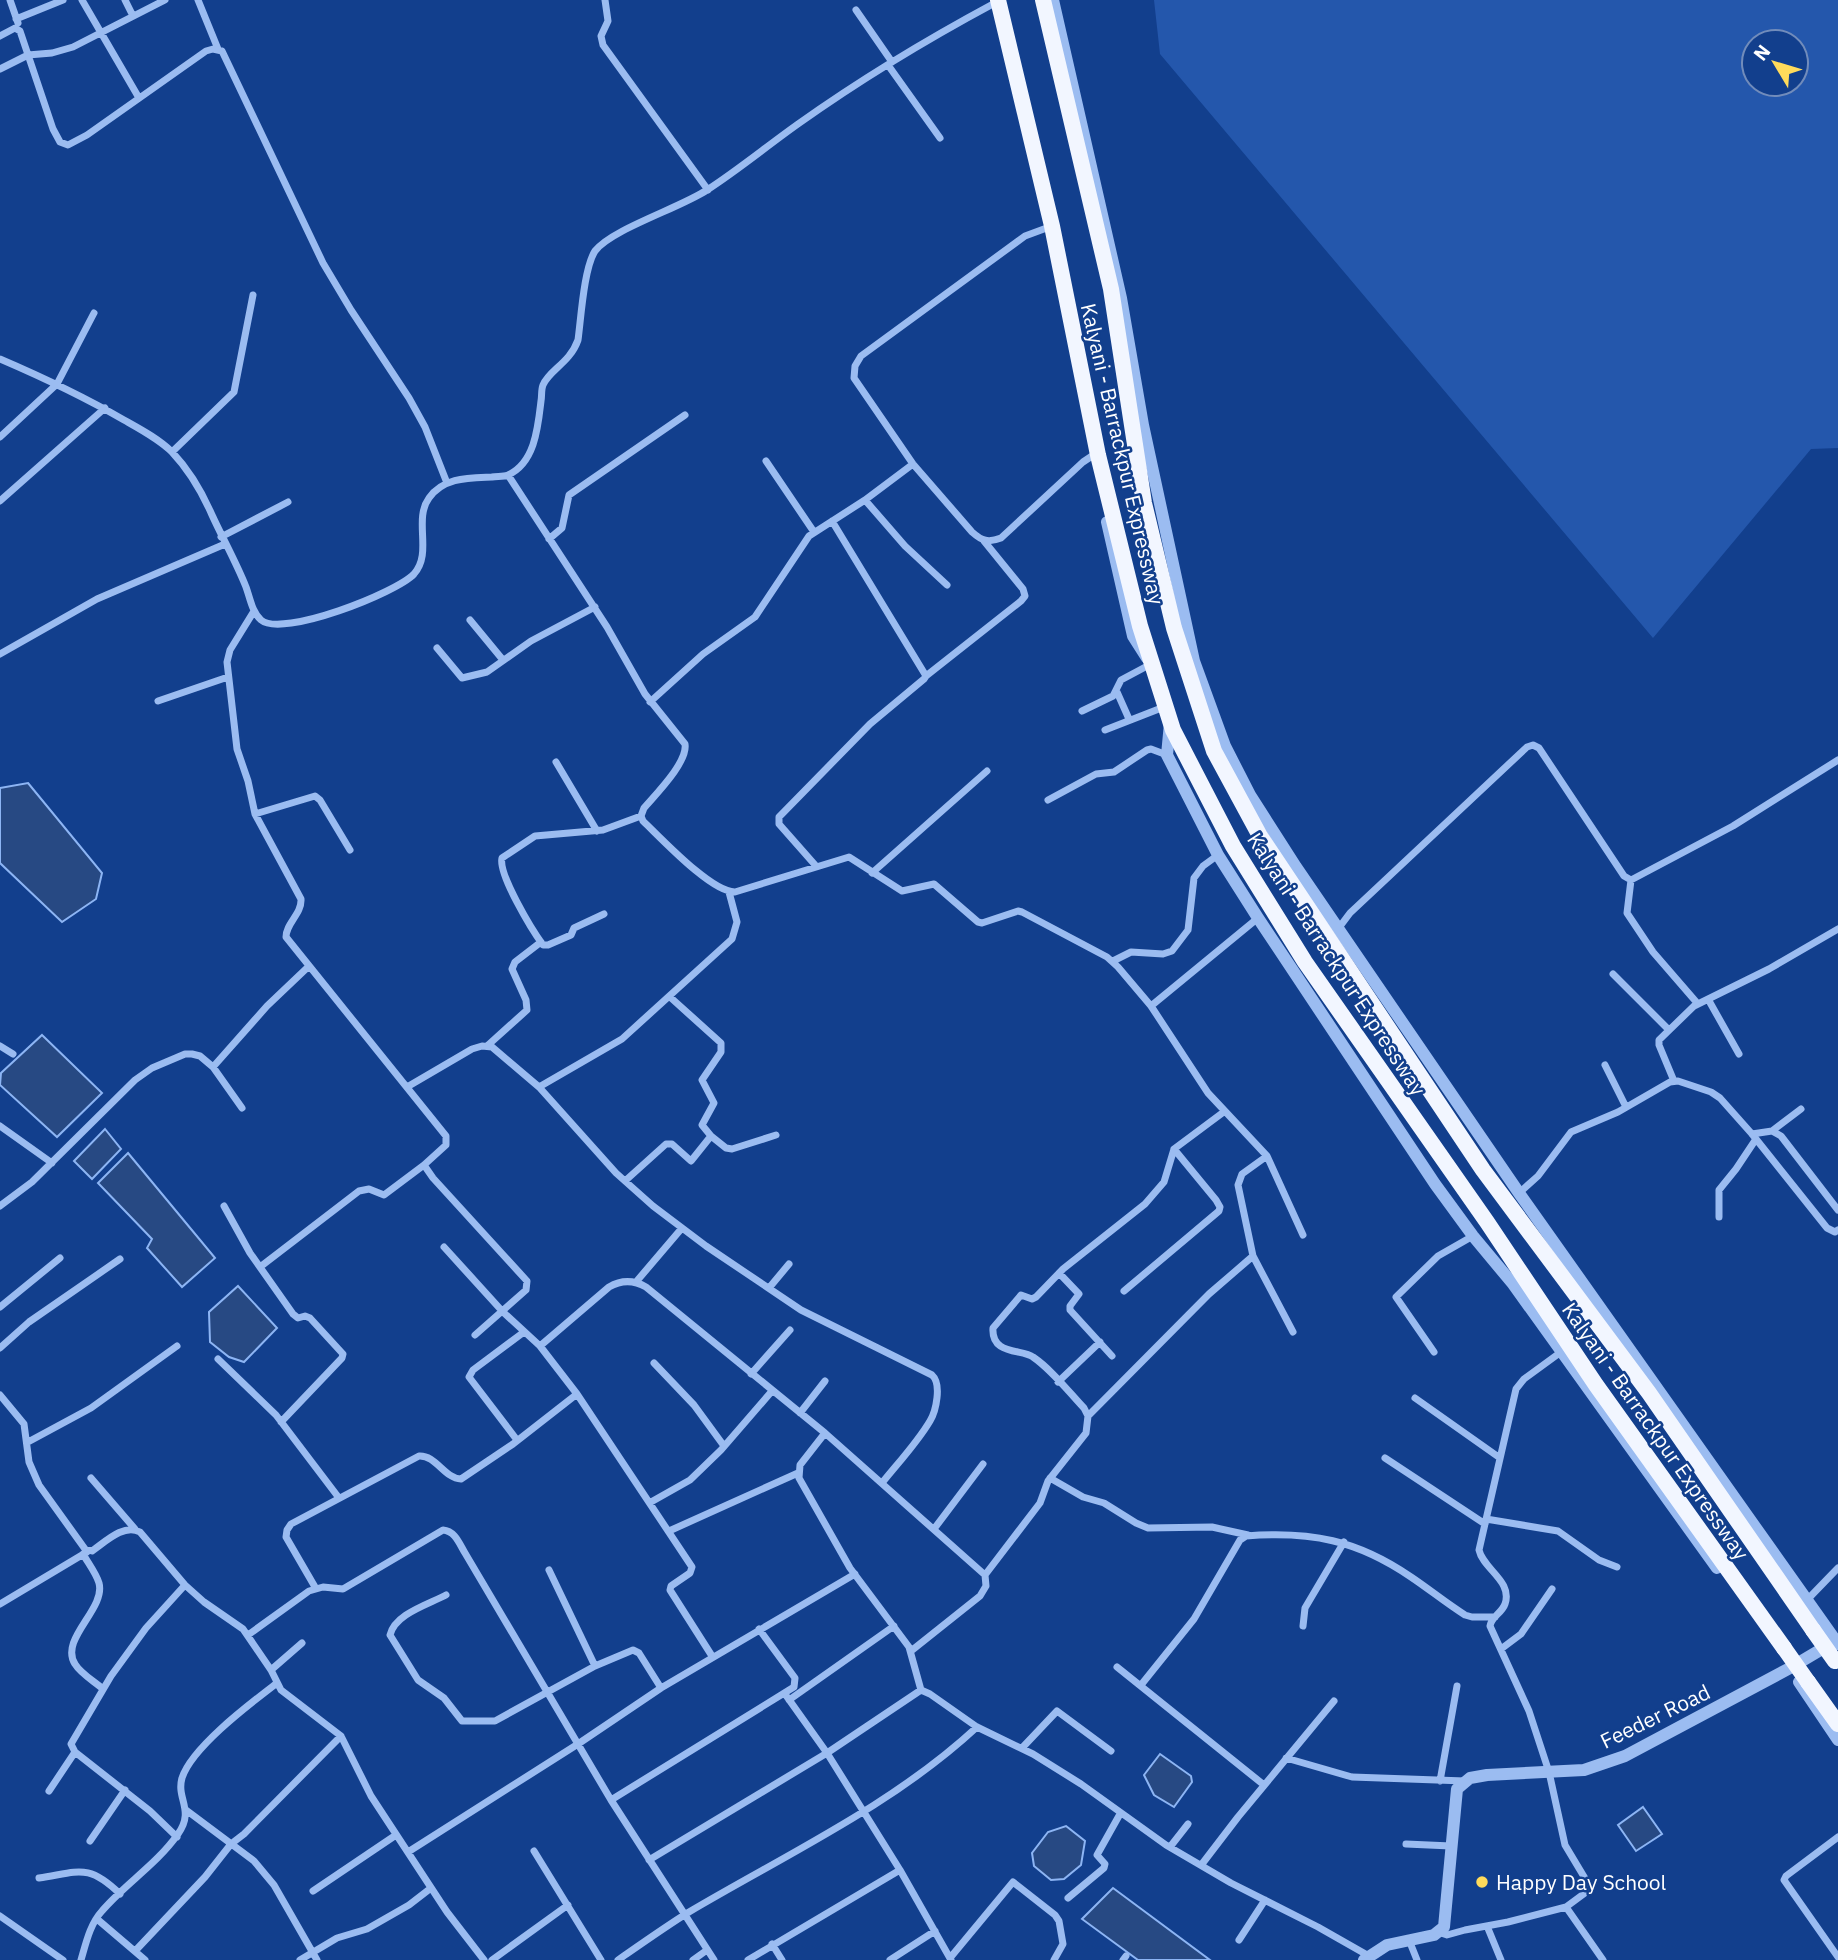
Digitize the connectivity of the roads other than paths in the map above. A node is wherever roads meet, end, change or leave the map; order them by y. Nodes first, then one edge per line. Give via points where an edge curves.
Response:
1 (10, 0) edge
2 (63, 0) edge
3 (82, 0) edge
4 (125, 0) edge
5 (198, 0) edge
6 (606, 0) edge
7 (1043, 0) edge
8 (1053, 0) edge
9 (161, 1) edge
10 (995, 1) edge
11 (856, 10) dead end
12 (133, 16) junction
13 (16, 19) junction
14 (18, 29) junction
15 (100, 33) junction
16 (0, 36) edge
17 (218, 49) junction
18 (28, 55) junction
19 (890, 64) junction
20 (0, 69) edge
21 (139, 98) junction
22 (940, 138) dead end
23 (708, 190) junction
24 (1096, 201) junction
25 (1049, 227) junction
26 (253, 295) dead end
27 (94, 313) dead end
28 (0, 359) edge
29 (57, 384) junction
30 (105, 408) junction
31 (685, 415) dead end
32 (0, 437) edge
33 (172, 452) junction
34 (1095, 455) junction
35 (766, 461) dead end
36 (913, 464) junction
37 (508, 475) junction
38 (447, 483) junction
39 (865, 500) junction
40 (0, 501) edge
41 (288, 502) dead end
42 (832, 522) junction
43 (814, 532) junction
44 (549, 539) junction
45 (223, 541) junction
46 (984, 541) junction
47 (947, 585) dead end
48 (594, 607) junction
49 (254, 611) junction
50 (470, 620) dead end
51 (437, 648) dead end
52 (0, 654) edge
53 (503, 660) junction
54 (1151, 664) junction
55 (926, 676) junction
56 (228, 677) junction
57 (1117, 692) junction
58 (158, 702) dead end
59 (650, 702) junction
60 (1082, 711) dead end
61 (1167, 715) junction
62 (1129, 719) junction
63 (1105, 730) dead end
64 (1167, 755) junction
65 (1838, 760) edge
66 (556, 762) dead end
67 (987, 771) dead end
68 (1048, 800) dead end
69 (256, 814) junction
70 (641, 816) junction
71 (597, 831) junction
72 (350, 850) dead end
73 (1218, 855) junction
74 (816, 866) junction
75 (872, 873) junction
76 (1631, 880) junction
77 (729, 892) junction
78 (604, 914) dead end
79 (1258, 918) junction
80 (1338, 929) junction
81 (1838, 929) edge
82 (541, 942) junction
83 (1113, 961) junction
84 (308, 967) junction
85 (1613, 974) dead end
86 (670, 998) junction
87 (1708, 999) junction
88 (1698, 1004) junction
89 (1151, 1006) junction
90 (1668, 1029) junction
91 (0, 1046) edge
92 (487, 1046) junction
93 (13, 1054) dead end
94 (1739, 1054) dead end
95 (1605, 1065) dead end
96 (213, 1067) junction
97 (1674, 1081) junction
98 (407, 1087) junction
99 (539, 1087) junction
100 (1626, 1107) junction
101 (242, 1108) dead end
102 (1801, 1109) dead end
103 (1225, 1111) junction
104 (0, 1126) edge
105 (1772, 1131) junction
106 (776, 1135) dead end
107 (711, 1136) junction
108 (1754, 1136) junction
109 (1174, 1149) junction
110 (1268, 1156) junction
111 (52, 1163) junction
112 (424, 1166) junction
113 (625, 1181) junction
114 (1519, 1193) junction
115 (1837, 1205) edge
116 (0, 1206) edge
117 (224, 1206) dead end
118 (1719, 1217) dead end
119 (682, 1228) junction
120 (1838, 1230) edge
121 (1303, 1235) dead end
122 (1473, 1236) junction
123 (444, 1247) dead end
124 (1253, 1256) junction
125 (60, 1258) dead end
126 (120, 1259) dead end
127 (789, 1264) dead end
128 (260, 1267) junction
129 (1059, 1273) junction
130 (636, 1282) junction
131 (769, 1288) junction
132 (1124, 1291) dead end
133 (0, 1307) edge
134 (503, 1312) junction
135 (790, 1330) dead end
136 (524, 1332) junction
137 (1293, 1332) dead end
138 (475, 1335) dead end
139 (1100, 1342) junction
140 (177, 1346) dead end
141 (540, 1346) junction
142 (0, 1348) edge
143 (1561, 1352) junction
144 (1434, 1353) dead end
145 (1112, 1356) dead end
146 (218, 1359) dead end
147 (654, 1363) dead end
148 (751, 1374) junction
149 (825, 1381) dead end
150 (1058, 1382) junction
151 (772, 1391) junction
152 (577, 1394) junction
153 (0, 1395) edge
154 (1415, 1398) dead end
155 (800, 1413) junction
156 (1088, 1416) junction
157 (281, 1422) junction
158 (825, 1433) junction
159 (517, 1440) junction
160 (28, 1442) junction
161 (724, 1446) junction
162 (1385, 1458) dead end
163 (1500, 1458) junction
164 (983, 1464) dead end
165 (797, 1474) junction
166 (91, 1478) dead end
167 (1050, 1478) junction
168 (882, 1483) junction
169 (340, 1498) junction
170 (651, 1502) junction
171 (1485, 1521) junction
172 (934, 1528) junction
173 (135, 1529) junction
174 (669, 1531) junction
175 (1248, 1535) junction
176 (1344, 1542) junction
177 (86, 1553) junction
178 (1617, 1567) dead end
179 (1838, 1569) edge
180 (549, 1570) dead end
181 (855, 1574) junction
182 (985, 1575) junction
183 (185, 1585) junction
184 (315, 1587) junction
185 (1552, 1589) dead end
186 (446, 1595) dead end
187 (1807, 1600) junction
188 (0, 1604) edge
189 (1495, 1617) junction
190 (894, 1626) junction
191 (1303, 1626) dead end
192 (759, 1629) junction
193 (248, 1635) junction
194 (1837, 1642) edge
195 (302, 1643) dead end
196 (1501, 1649) junction
197 (911, 1651) junction
198 (712, 1656) junction
199 (1837, 1663) edge
200 (595, 1666) junction
201 (1117, 1667) dead end
202 (1790, 1668) junction
203 (271, 1670) junction
204 (276, 1683) junction
205 (1141, 1685) junction
206 (1457, 1686) dead end
207 (661, 1688) junction
208 (103, 1689) junction
209 (920, 1690) junction
210 (546, 1694) junction
211 (787, 1697) junction
212 (1334, 1701) dead end
213 (1838, 1724) edge
214 (977, 1727) junction
215 (341, 1736) junction
216 (1838, 1740) edge
217 (578, 1744) junction
218 (1022, 1748) junction
219 (1111, 1751) dead end
220 (75, 1752) junction
221 (827, 1753) junction
222 (1286, 1758) junction
223 (1549, 1772) junction
224 (1440, 1781) junction
225 (1466, 1781) junction
226 (1264, 1785) junction
227 (125, 1790) junction
228 (49, 1791) dead end
229 (611, 1801) junction
230 (186, 1810) junction
231 (863, 1812) junction
232 (1120, 1814) junction
233 (1188, 1824) dead end
234 (396, 1835) junction
235 (177, 1837) junction
236 (1838, 1837) edge
237 (90, 1842) dead end
238 (231, 1844) junction
239 (1406, 1844) dead end
240 (1451, 1846) junction
241 (1170, 1847) junction
242 (534, 1851) dead end
243 (408, 1853) junction
244 (649, 1860) junction
245 (1202, 1864) junction
246 (900, 1870) junction
247 (39, 1878) dead end
248 (431, 1888) junction
249 (313, 1891) dead end
250 (120, 1894) junction
251 (1068, 1898) dead end
252 (1265, 1900) junction
253 (568, 1905) junction
254 (1566, 1907) junction
255 (686, 1914) junction
256 (0, 1916) edge
257 (97, 1919) junction
258 (1487, 1926) junction
259 (935, 1931) junction
260 (1438, 1932) junction
261 (1239, 1940) dead end
262 (1409, 1940) junction
263 (772, 1944) junction
264 (136, 1950) junction
265 (313, 1950) junction
266 (707, 1950) junction
267 (1838, 1956) edge
268 (1366, 1958) edge
269 (951, 1959) edge
270 (63, 1960) edge
271 (81, 1960) edge
272 (145, 1960) edge
273 (300, 1960) edge
274 (317, 1960) edge
275 (484, 1960) edge
276 (492, 1960) edge
277 (601, 1960) edge
278 (618, 1960) edge
279 (693, 1960) edge
280 (714, 1960) edge
281 (748, 1960) edge
282 (782, 1960) edge
283 (890, 1960) edge
284 (1054, 1960) edge
285 (1416, 1960) edge
286 (1501, 1960) edge
287 (1603, 1960) edge

1 - 13 street
2 - 13 street
3 - 15 street
4 - 12 street
5 - 17 street
6 - 23 street via 603,45
7 - 24 highway, Kalyani - Barrackpur Expressway
8 - 24 street
9 - 12 street
10 - 19 street
10 - 25 highway, Kalyani - Barrackpur Expressway
11 - 19 street
12 - 15 street
13 - 14 street
14 - 16 street
14 - 18 street
15 - 18 street via 63,51
15 - 21 street
17 - 21 street via 206,51
17 - 38 street via 224,53 323,263 409,398
18 - 20 street
18 - 21 street via 49,118 63,144 87,135
19 - 22 street
19 - 23 street
23 - 37 street via 618,234 596,251 589,266 575,350 543,385 532,448
24 - 80 street via 1121,298 1194,661 1225,746 1250,795
24 - 199 highway, Kalyani - Barrackpur Expressway, bridge via 1144,503 1177,638 1214,751 1260,836 1483,1170 1649,1393
25 - 34 highway, Kalyani - Barrackpur Expressway
25 - 36 street via 1018,241 857,361 854,378
26 - 33 street via 232,397
27 - 29 street
28 - 29 street
29 - 30 street
29 - 32 street
30 - 33 street
30 - 40 street
31 - 44 street via 569,495 562,528
33 - 45 street via 203,495
34 - 46 street via 1007,533
34 - 54 highway, Kalyani - Barrackpur Expressway
35 - 43 street
36 - 39 street
36 - 46 street
37 - 38 street
37 - 44 street
38 - 49 street via 426,503 421,563 406,580 361,603 302,621 271,625
39 - 42 street
39 - 47 street
41 - 45 street
42 - 43 street
42 - 55 street
43 - 59 street via 755,617 703,654
44 - 48 street
45 - 49 street
45 - 52 street via 104,595
46 - 55 street via 1025,596
48 - 53 street
48 - 59 street
49 - 56 street via 230,650
50 - 53 street
51 - 53 street via 462,678 482,674
54 - 57 street via 1121,680
54 - 61 highway, Kalyani - Barrackpur Expressway
55 - 74 street via 870,724 779,817 779,824
56 - 58 street
56 - 69 street via 237,748
57 - 60 street
57 - 62 street
59 - 70 street via 686,750
61 - 62 street
61 - 64 street
61 - 213 highway, Kalyani - Barrackpur Expressway, bridge via 1233,846 1305,962 1596,1385
62 - 63 street
64 - 68 street via 1147,750 1114,772 1096,774
64 - 73 street
65 - 76 street via 1733,826
66 - 71 street
67 - 75 street
69 - 72 street via 315,796
69 - 84 street via 301,899 301,908 285,934
70 - 71 street
70 - 77 street via 692,868
71 - 82 street via 535,836 502,858 500,867
73 - 79 street
73 - 83 street via 1194,878 1188,930 1172,951 1131,952
74 - 75 street via 849,857
74 - 77 street
75 - 83 street via 902,891 934,884 982,923 1022,912
76 - 80 street via 1533,745
76 - 88 street via 1627,913
77 - 86 street via 737,922 732,939
78 - 82 street via 574,928 571,935 548,945
79 - 89 street
79 - 122 street
80 - 114 street
81 - 87 street
82 - 92 street via 512,969 527,1010
83 - 89 street
84 - 96 street
84 - 98 street
85 - 90 street
86 - 99 street via 613,1046
86 - 107 street via 721,1043 721,1052 702,1080 714,1105 702,1125
87 - 88 street
87 - 94 street
88 - 90 street
89 - 103 street via 1200,1083
90 - 97 street via 1659,1045
91 - 93 street
92 - 98 street via 463,1054
92 - 99 street
95 - 100 street
96 - 101 street
96 - 111 street via 200,1056 185,1054 152,1068
97 - 100 street
97 - 108 street via 1715,1094
98 - 112 street via 446,1136 446,1145
99 - 113 street
100 - 114 street via 1571,1132
102 - 105 street
103 - 109 street
103 - 110 street
104 - 111 street
105 - 108 street
105 - 115 street
106 - 107 street via 732,1149
107 - 113 street via 691,1161 666,1144
108 - 118 street via 1719,1190
108 - 120 street via 1827,1228
109 - 129 street via 1162,1186
109 - 132 street via 1216,1200 1219,1211
110 - 121 street
110 - 124 street via 1242,1174 1238,1185
111 - 116 street
112 - 128 street via 384,1195 369,1189 359,1191
112 - 134 street via 527,1281 526,1290
113 - 119 street
114 - 187 street
117 - 128 street
119 - 130 street
119 - 131 street
122 - 143 street
122 - 144 street via 1438,1256 1396,1297
123 - 134 street
124 - 137 street
124 - 156 street
125 - 133 street
126 - 142 street via 29,1322
127 - 131 street
128 - 157 street via 295,1316 310,1318 343,1354
129 - 139 street via 1079,1294 1070,1310
129 - 150 street via 1034,1298 1021,1295 992,1331 1006,1350 1032,1356
130 - 141 street via 609,1287
130 - 148 street
131 - 168 street via 936,1378 930,1420
134 - 136 street
134 - 138 street
135 - 148 street
136 - 141 street
136 - 159 street via 469,1377
139 - 145 street
139 - 150 street
140 - 160 street via 97,1404
141 - 152 street
143 - 163 street via 1516,1389
143 - 202 street
146 - 157 street
147 - 161 street
148 - 151 street
149 - 155 street
150 - 156 street
151 - 155 street
151 - 161 street
152 - 159 street
152 - 170 street
153 - 160 street via 24,1424
154 - 163 street
155 - 158 street
156 - 167 street via 1084,1438
157 - 169 street
158 - 165 street
158 - 168 street
159 - 169 street via 461,1479 452,1478 424,1455
160 - 177 street via 29,1462 39,1485
161 - 170 street via 685,1485
162 - 171 street
163 - 171 street
164 - 172 street
165 - 174 street
165 - 181 street
166 - 173 street
167 - 175 street via 1148,1528 1212,1527
167 - 182 street via 1040,1503
168 - 172 street
169 - 184 street via 287,1530 286,1537
170 - 174 street
171 - 178 street via 1558,1531
171 - 189 street via 1479,1554 1506,1590 1505,1604
172 - 182 street
173 - 177 street via 125,1530
173 - 183 street
174 - 198 street via 692,1569 670,1590
175 - 176 street
175 - 205 street via 1240,1540 1194,1619
176 - 189 street via 1408,1575 1465,1615
176 - 191 street via 1303,1612
177 - 188 street
177 - 208 street via 99,1589 73,1643 72,1658
179 - 187 street
180 - 200 street
181 - 190 street
181 - 192 street
182 - 197 street via 980,1597
183 - 193 street
183 - 208 street via 146,1628
184 - 193 street
184 - 210 street via 343,1589 387,1560 447,1530
185 - 196 street via 1521,1634
186 - 210 street via 392,1627 390,1636 422,1684 466,1721 495,1721
187 - 194 street
189 - 196 street via 1489,1624
190 - 197 street
190 - 211 street
192 - 198 street
192 - 211 street via 795,1678
193 - 203 street
194 - 202 street, Feeder Road
195 - 203 street
196 - 223 street via 1527,1704
197 - 209 street
198 - 207 street
200 - 207 street via 635,1650
200 - 210 street
201 - 205 street
202 - 216 street
202 - 223 street, Feeder Road via 1625,1756 1584,1770
203 - 204 street
204 - 215 street
204 - 230 street via 226,1723 193,1760 182,1779
205 - 226 street
206 - 224 street
207 - 217 street
208 - 220 street via 72,1740
209 - 214 street
209 - 221 street
210 - 217 street
211 - 221 street
211 - 229 street
212 - 222 street
214 - 218 street
214 - 231 street via 943,1758
215 - 234 street
215 - 238 street
217 - 229 street
217 - 243 street
218 - 219 street via 1057,1711
218 - 232 street
220 - 227 street
220 - 228 street
221 - 231 street
221 - 244 street
222 - 224 street via 1352,1777
222 - 226 street
223 - 225 street, Feeder Road via 1487,1775
223 - 254 street via 1565,1845 1590,1888
224 - 225 street
225 - 240 street via 1457,1789
226 - 245 street
227 - 235 street
227 - 237 street
229 - 244 street
230 - 235 street
230 - 238 street
231 - 246 street
231 - 255 street
232 - 241 street
232 - 251 street via 1098,1853 1104,1868
233 - 241 street
234 - 243 street
234 - 249 street
235 - 250 street
236 - 267 street via 1784,1880
238 - 264 street
238 - 265 street via 254,1861 274,1885
239 - 240 street
240 - 260 street via 1444,1927
241 - 245 street
242 - 253 street
243 - 248 street
244 - 255 street
245 - 252 street
246 - 259 street
246 - 263 street
247 - 250 street via 95,1874
248 - 265 street via 367,1929
248 - 275 street
250 - 257 street
252 - 261 street
252 - 268 street
253 - 276 street
253 - 277 street
254 - 258 street
254 - 287 street
255 - 266 street
255 - 278 street
256 - 270 street
257 - 264 street
257 - 271 street
258 - 260 street via 1447,1936
258 - 286 street
259 - 269 street
259 - 283 street
260 - 262 street
262 - 268 street via 1387,1945
262 - 285 street
263 - 281 street
263 - 282 street
264 - 272 street
265 - 273 street
265 - 274 street
266 - 279 street
266 - 280 street
269 - 284 street via 1015,1882 1057,1918 1063,1944

